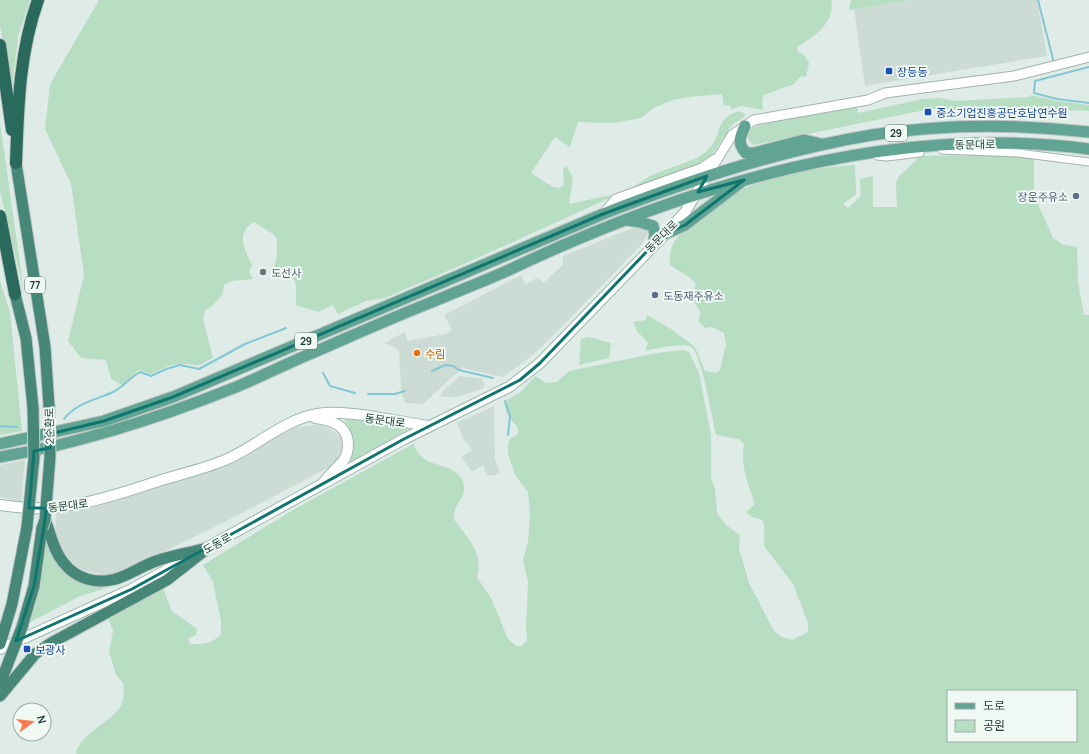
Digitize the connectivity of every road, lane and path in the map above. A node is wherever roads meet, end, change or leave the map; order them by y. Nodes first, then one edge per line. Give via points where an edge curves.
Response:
1 (38, 0) edge
2 (0, 45) edge
3 (1089, 57) edge
4 (745, 126) junction
5 (1089, 132) edge
6 (823, 144) junction
7 (1089, 149) edge
8 (865, 155) junction
9 (719, 156) junction
10 (1089, 162) edge
11 (16, 163) junction
12 (707, 176) junction
13 (744, 180) junction
14 (698, 193) junction
15 (603, 214) junction
16 (0, 216) edge
17 (624, 220) junction
18 (665, 234) junction
19 (653, 245) junction
20 (0, 251) edge
21 (15, 294) junction
22 (305, 417) junction
23 (428, 426) junction
24 (0, 444) edge
25 (0, 457) edge
26 (321, 486) junction
27 (0, 505) edge
28 (45, 526) junction
29 (208, 548) junction
30 (2, 639) edge
31 (0, 649) edge
32 (0, 684) edge
33 (0, 696) edge

1 - 11 highway via 24,52
2 - 11 highway
3 - 4 street via 1014,76 885,93 868,100 765,116
4 - 6 main road via 739,140 741,148 746,153 804,140
4 - 9 street via 732,135
5 - 6 main road, 동문대로 / 29 via 1027,126 930,129
6 - 12 main road, 동문대로 / 29
7 - 8 main road, 동문대로 / 29 via 1046,144 957,144 886,150
8 - 10 street via 887,157 958,150 1018,153
8 - 13 main road, 동문대로 / 29
9 - 12 street
9 - 15 street via 702,168 616,199
11 - 28 highway, 2순환로 / 77, bridge via 45,348 50,406 50,457
12 - 14 main road, 동문대로
12 - 15 main road, 동문대로 / 29
13 - 14 main road, 동문대로 / 29
13 - 18 main road via 685,225
14 - 17 main road, 동문대로 / 29
14 - 18 main road, 동문대로
15 - 24 main road, 동문대로 / 29 via 173,398 104,420
16 - 21 highway
17 - 19 main road via 653,226
17 - 25 main road, 동문대로 / 29 via 185,407 66,445
18 - 19 main road, 동문대로
19 - 23 main road, 동문대로 via 540,363 520,380
20 - 21 highway
21 - 30 highway, 2순환로 / 77, bridge via 26,338 33,408 34,458 27,527
22 - 23 main road, 동문대로 via 337,413
22 - 26 main road via 337,423 346,432 348,440 344,461
22 - 27 main road, 동문대로 via 225,460 87,504 62,508 17,508
23 - 26 main road, 도동로
26 - 29 main road, 도동로
28 - 29 highway via 57,552 71,571 80,577 99,582 116,580 156,561
28 - 32 highway, 2순환로 / 77, bridge via 34,586
29 - 31 main road, 도동로 via 132,589
29 - 33 highway via 168,580 35,654

